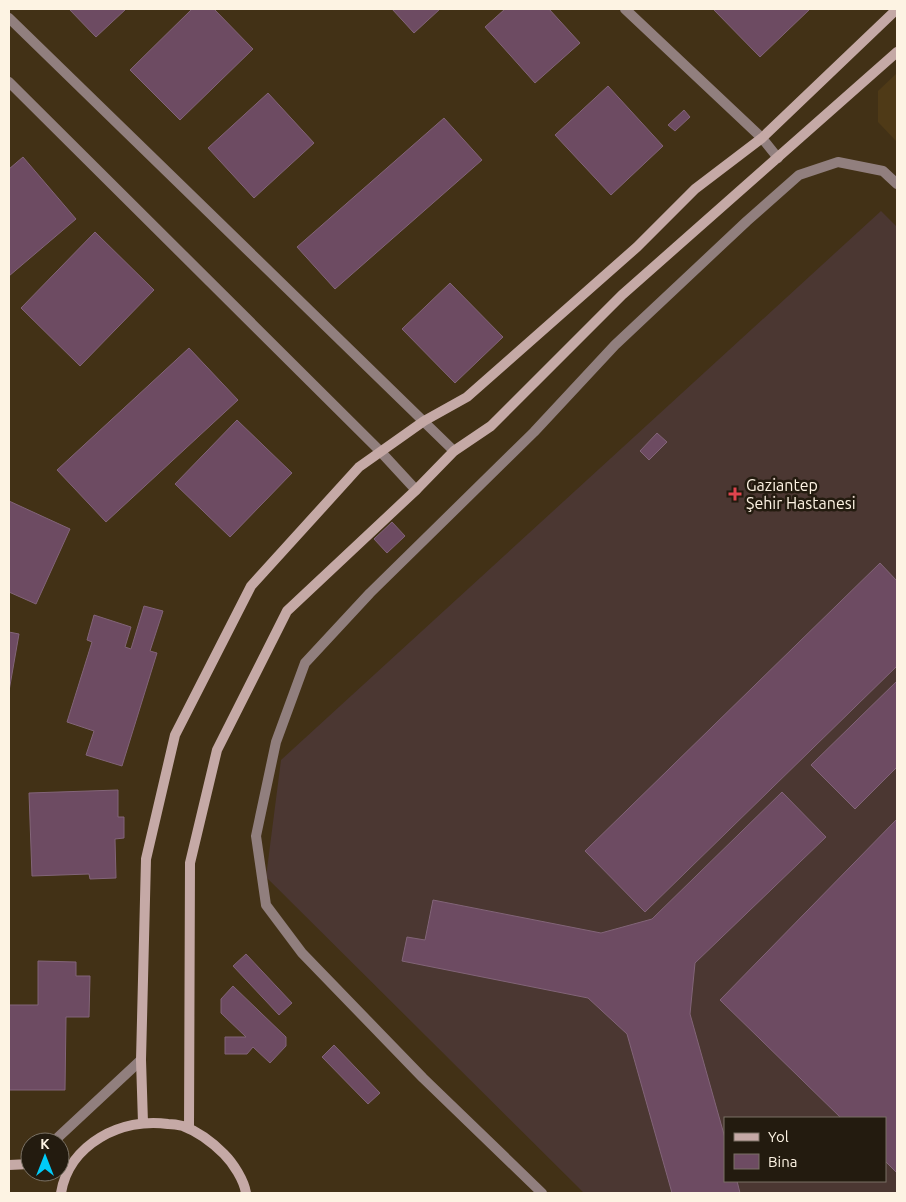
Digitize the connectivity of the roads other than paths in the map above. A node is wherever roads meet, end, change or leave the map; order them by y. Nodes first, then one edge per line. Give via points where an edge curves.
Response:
1 (625, 9) edge
2 (897, 9) edge
3 (9, 18) edge
4 (897, 52) edge
5 (9, 82) edge
6 (762, 138) junction
7 (778, 158) junction
8 (897, 184) edge
9 (424, 421) junction
10 (380, 451) junction
11 (454, 451) junction
12 (416, 490) junction
13 (141, 1060) junction
14 (143, 1123) junction
15 (189, 1129) junction
16 (64, 1132) edge
17 (72, 1164) joint
18 (61, 1193) edge
19 (246, 1193) edge
20 (542, 1193) edge

1 - 6 street
2 - 6 street
3 - 9 street
4 - 7 street
5 - 10 street
6 - 7 street
6 - 9 street via 695,189 637,247 467,397
7 - 11 street via 622,295 491,426
8 - 20 street via 883,171 838,162 799,175 747,221 615,345 534,432 370,593 305,663 276,742 256,836 266,905 302,953 422,1078
9 - 10 street
9 - 11 street
10 - 12 street
10 - 13 street via 358,467 251,586 175,735 146,860
11 - 12 street
12 - 15 street via 287,611 217,750 190,863
13 - 14 street
13 - 16 street
14 - 15 street
14 - 17 street via 121,1127 94,1141
15 - 19 street via 209,1140 231,1161
17 - 18 street

